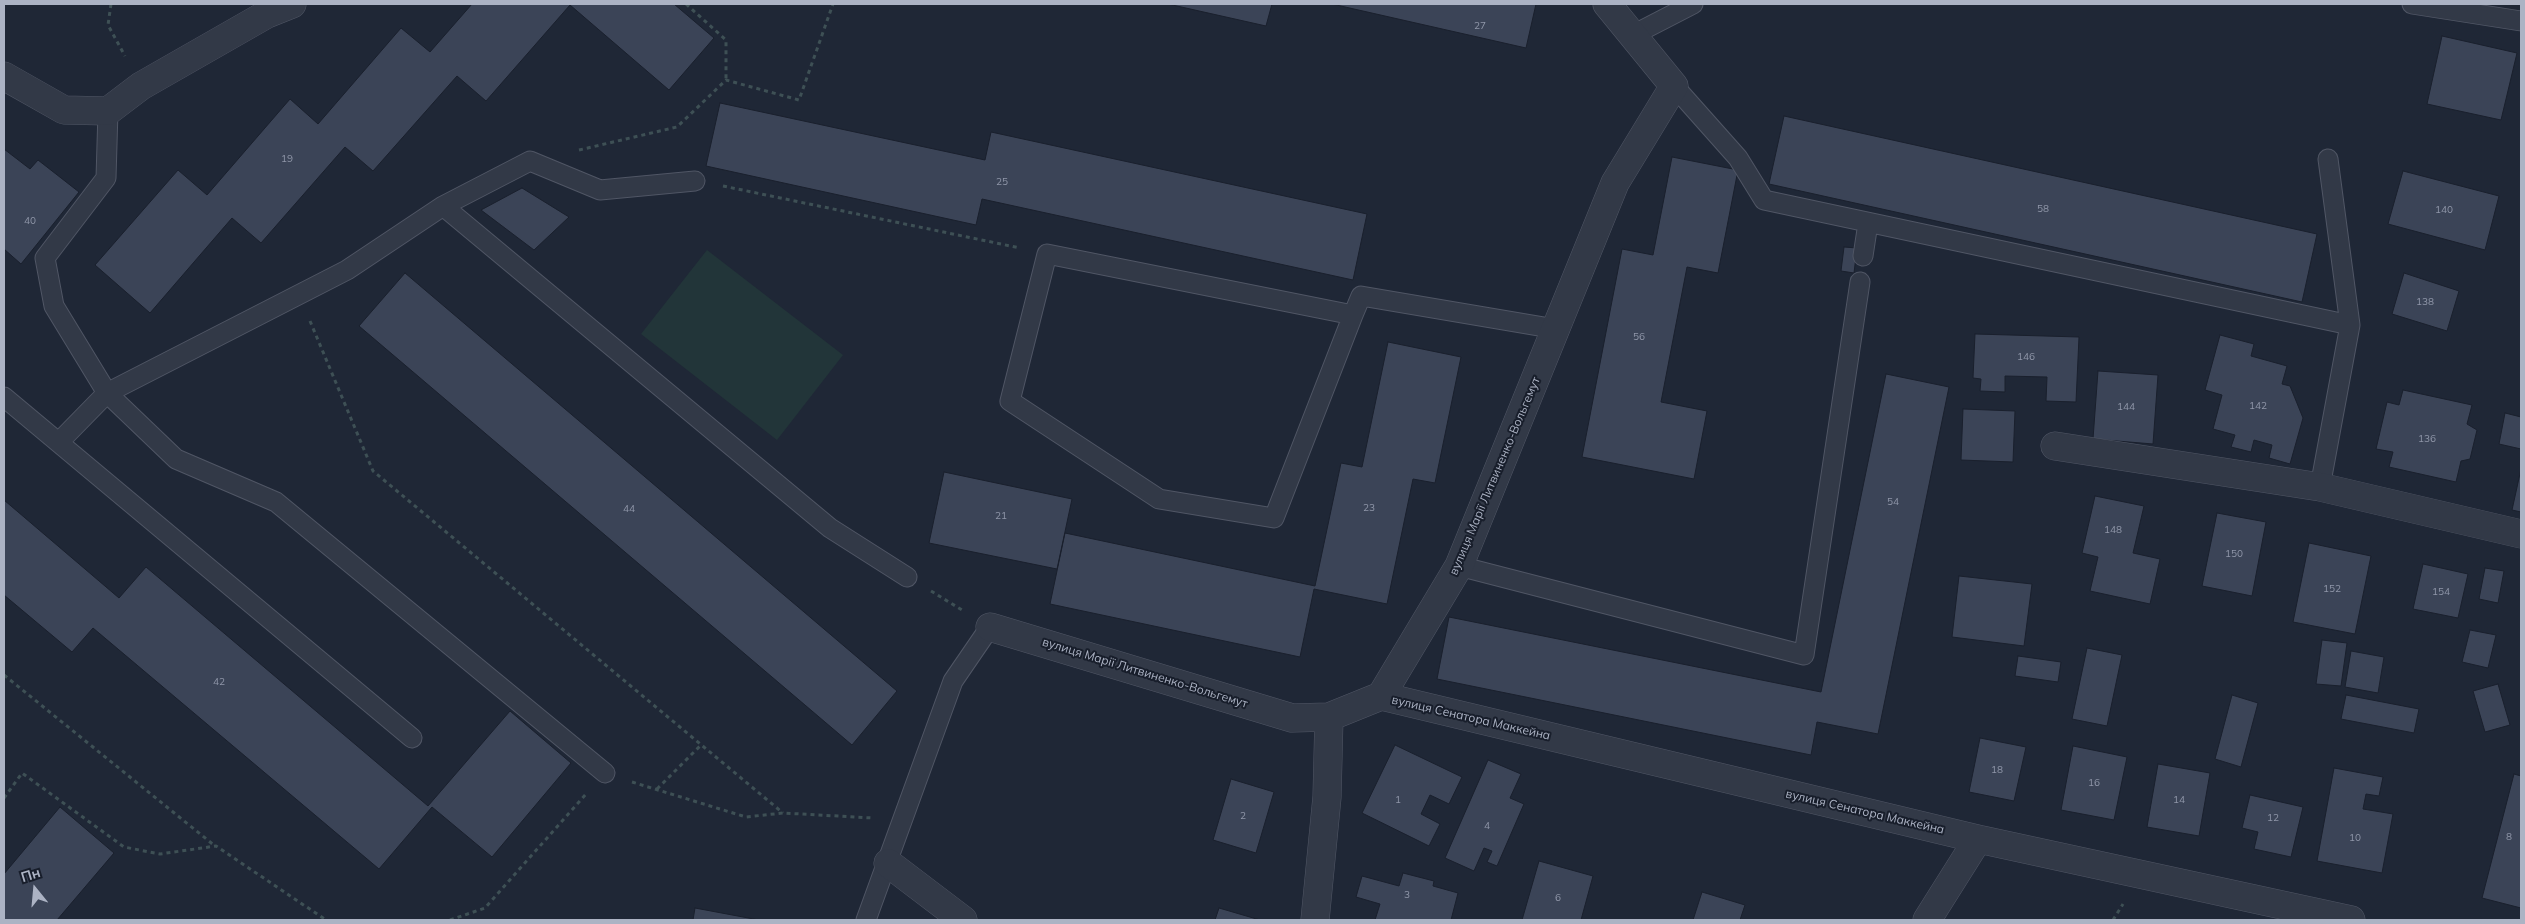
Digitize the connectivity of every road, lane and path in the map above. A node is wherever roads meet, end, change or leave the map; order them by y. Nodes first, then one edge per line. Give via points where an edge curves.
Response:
1 (111, 4) edge
2 (292, 4) edge
3 (686, 4) edge
4 (833, 4) edge
5 (1607, 4) edge
6 (1693, 4) edge
7 (2412, 4) edge
8 (2521, 21) edge
9 (108, 25) dead end
10 (1631, 36) junction
11 (4, 76) edge
12 (726, 80) junction
13 (1674, 86) junction
14 (108, 111) junction
15 (2328, 159) dead end
16 (530, 161) junction
17 (695, 181) joint
18 (443, 206) junction
19 (1868, 223) junction
20 (1047, 254) junction
21 (1863, 256) dead end
22 (1860, 282) dead end
23 (299, 295) junction
24 (1353, 315) junction
25 (2350, 325) junction
26 (1556, 329) junction
27 (107, 393) junction
28 (4, 397) edge
29 (59, 442) junction
30 (2054, 446) dead end
31 (2320, 487) junction
32 (2521, 534) edge
33 (1460, 566) junction
34 (907, 577) joint
35 (990, 627) junction
36 (4, 675) edge
37 (1382, 696) junction
38 (1329, 717) junction
39 (412, 738) dead end
40 (701, 745) junction
41 (605, 773) junction
42 (657, 789) junction
43 (4, 798) edge
44 (783, 813) junction
45 (903, 820) junction
46 (1978, 839) junction
47 (216, 846) junction
48 (888, 863) junction
49 (326, 920) edge
50 (450, 920) edge
51 (866, 920) edge
52 (963, 920) edge
53 (1315, 920) edge
54 (1927, 920) edge
55 (2351, 920) edge

1 - 9 path
2 - 14 street via 267,14 141,86
3 - 12 path via 726,40
4 - 12 path via 799,100
5 - 10 street
6 - 10 lane
7 - 8 lane
10 - 13 street
11 - 14 street via 64,110
12 - 16 path via 677,127
13 - 19 lane via 1738,158 1764,200
13 - 26 street, вулиця Марії Литвиненко-Вольгемут via 1615,183
14 - 27 lane via 106,178 45,258 54,306
15 - 25 lane
16 - 17 lane via 600,190
16 - 18 lane
17 - 20 path
18 - 23 lane via 347,270
18 - 34 lane via 830,528
19 - 21 lane
19 - 25 lane
20 - 24 lane
20 - 24 lane via 1010,401 1159,499 1274,518
22 - 33 lane via 1804,655
23 - 27 lane
23 - 40 path via 373,471
24 - 26 lane via 1361,296
25 - 31 lane
26 - 33 street, вулиця Марії Литвиненко-Вольгемут
27 - 29 lane
27 - 41 lane via 176,459 276,502
28 - 29 lane
29 - 39 lane
30 - 31 street
31 - 32 street
33 - 37 street, вулиця Марії Литвиненко-Вольгемут
34 - 35 path
35 - 38 street, вулиця Марії Литвиненко-Вольгемут via 1292,718
35 - 45 lane via 953,681
36 - 47 path
37 - 38 street, вулиця Марії Литвиненко-Вольгемут
37 - 46 street, вулиця Сенатора Маккейна
38 - 53 street via 1327,797
40 - 42 path
40 - 44 path
41 - 42 path
41 - 50 path via 485,908
42 - 44 path via 746,817
43 - 47 path via 22,773 124,847 160,854
44 - 45 path
45 - 48 lane
46 - 54 street
46 - 55 street, вулиця Сенатора Маккейна
47 - 49 path
48 - 51 lane
48 - 52 street

